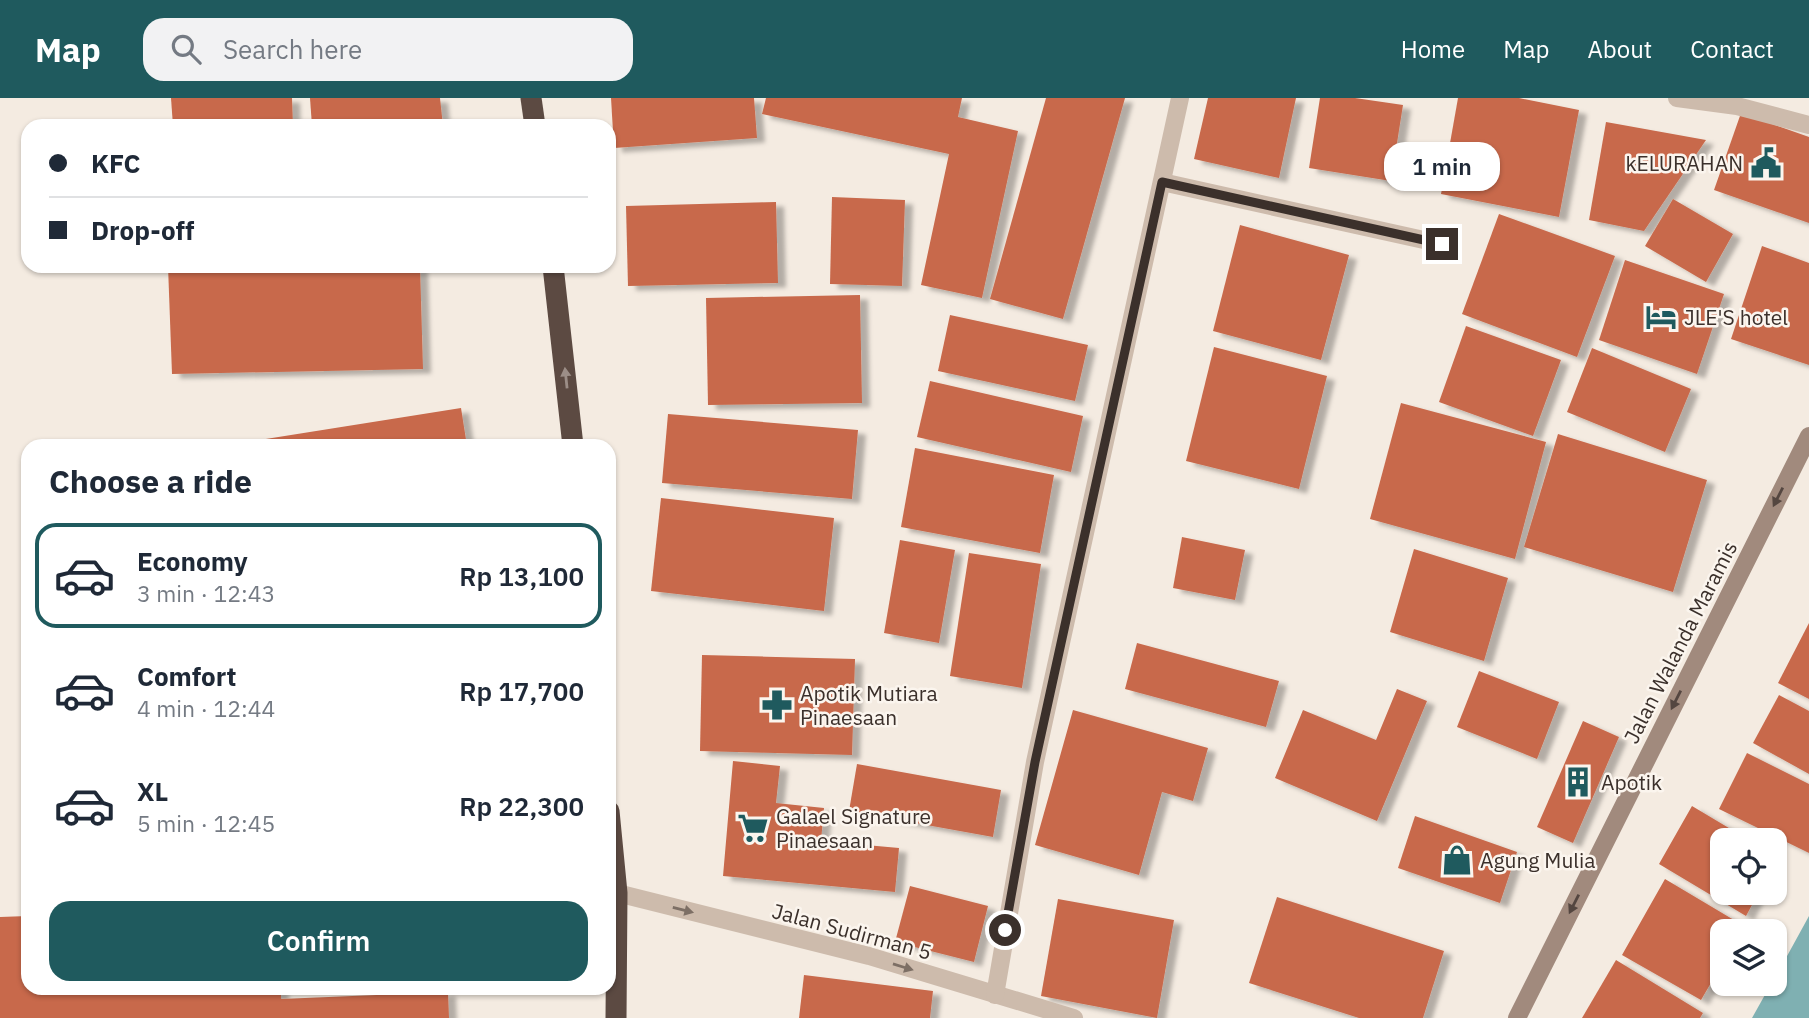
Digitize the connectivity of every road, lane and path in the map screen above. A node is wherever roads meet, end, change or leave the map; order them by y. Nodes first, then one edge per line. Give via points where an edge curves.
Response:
1 (531, 98) edge
2 (1180, 98) edge
3 (1677, 98) edge
4 (534, 119) edge
5 (1809, 125) edge
6 (1162, 182) junction
7 (1442, 244) dead end
8 (554, 273) edge
9 (1809, 436) edge
10 (572, 439) edge
11 (616, 883) edge
12 (617, 893) junction
13 (995, 995) junction
14 (616, 1018) edge
15 (1074, 1018) edge
16 (1517, 1018) edge

1 - 4 highway
2 - 6 street
3 - 5 street via 1737,106
6 - 7 street
6 - 13 street via 1035,762
10 -> 8 highway
9 -> 16 street, Jalan Walanda Maramis
11 - 12 highway
12 -> 13 street, Jalan Sudirman 5 via 869,956
12 - 14 highway
13 - 15 street, Jalan Sudirman 5

